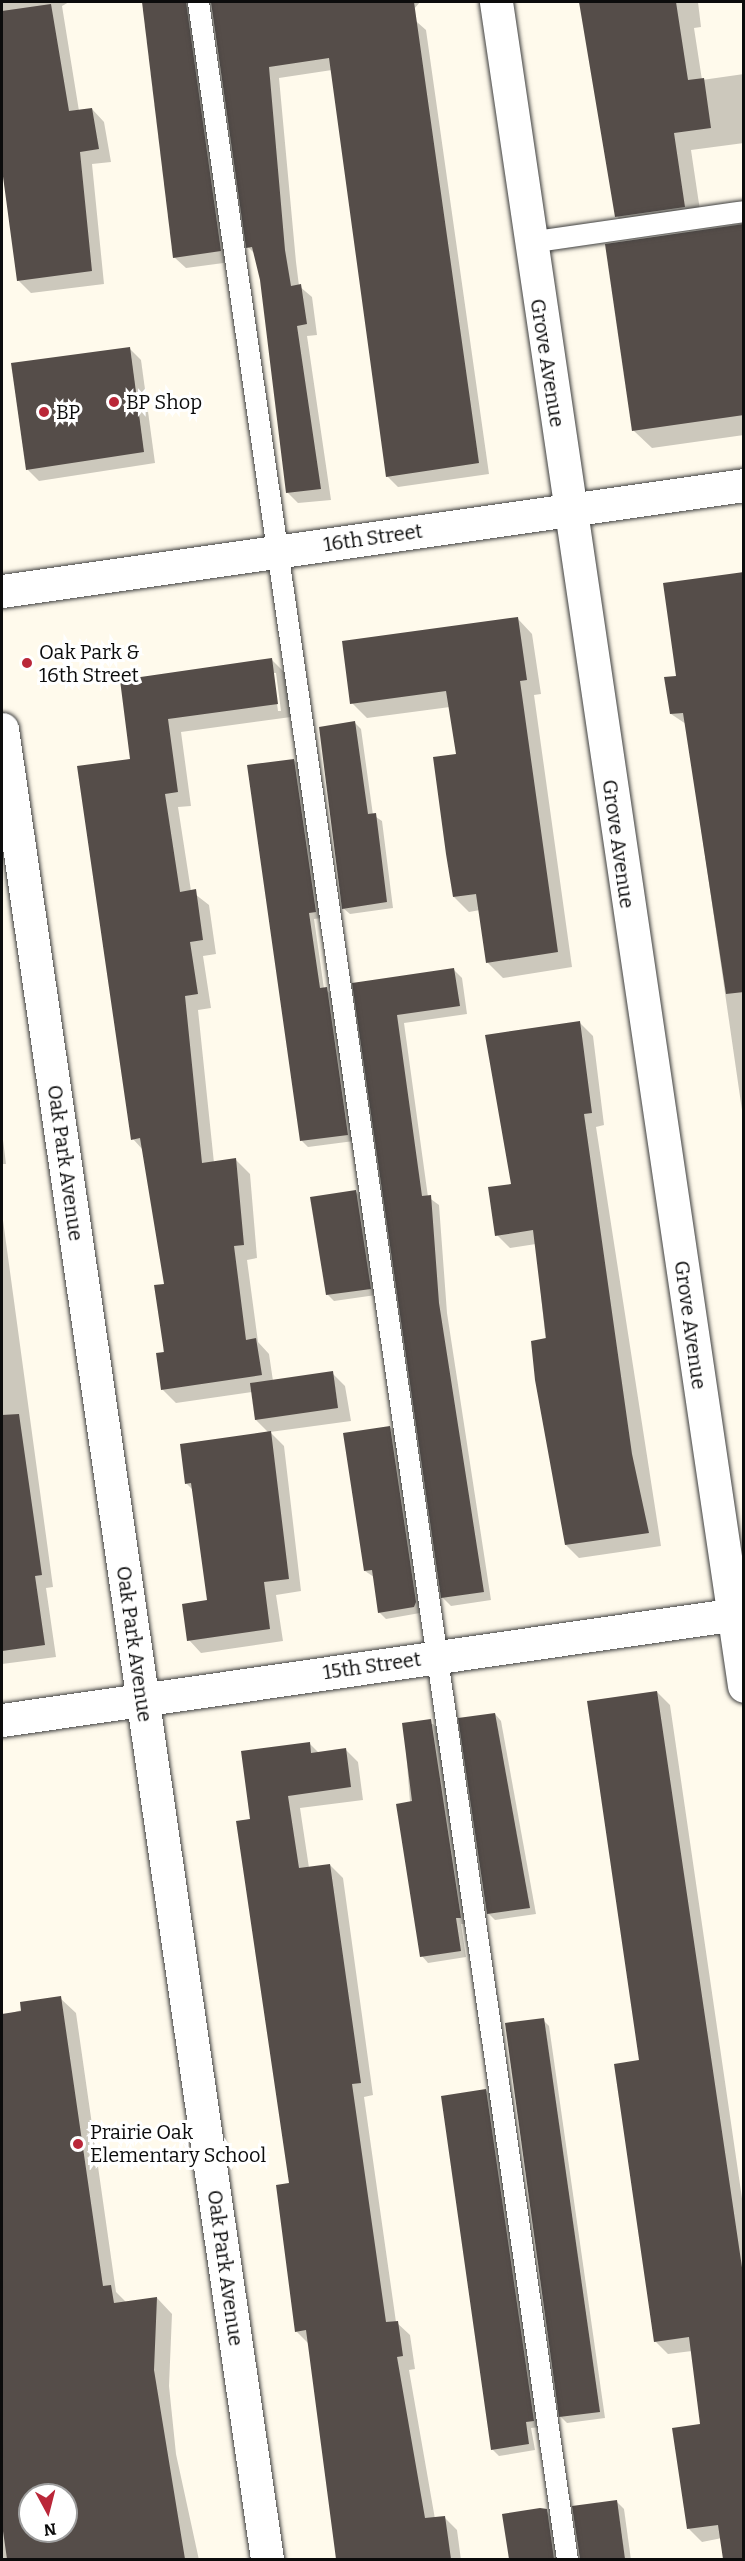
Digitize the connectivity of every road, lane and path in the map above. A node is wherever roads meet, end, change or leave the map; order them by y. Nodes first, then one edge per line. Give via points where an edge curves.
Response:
1 (198, 2) edge
2 (496, 2) edge
3 (744, 211) edge
4 (529, 242) junction
5 (744, 485) edge
6 (569, 510) junction
7 (277, 551) junction
8 (2, 591) edge
9 (2, 729) edge
10 (738, 1614) edge
11 (437, 1657) junction
12 (744, 1686) edge
13 (142, 1700) junction
14 (2, 1720) edge
15 (267, 2559) edge
16 (567, 2559) edge

1 - 7 lane
2 - 4 street, Grove Avenue
3 - 4 lane
4 - 6 street, Grove Avenue
5 - 6 street, 16th Street
6 - 7 street, 16th Street
6 - 10 street, Grove Avenue
7 - 8 street, 16th Street
7 - 11 lane
9 - 13 street, Oak Park Avenue
10 - 11 street, 15th Street
10 - 12 street, Grove Avenue
11 - 13 street, 15th Street
11 - 16 lane
13 - 14 street, 15th Street
13 - 15 street, Oak Park Avenue

